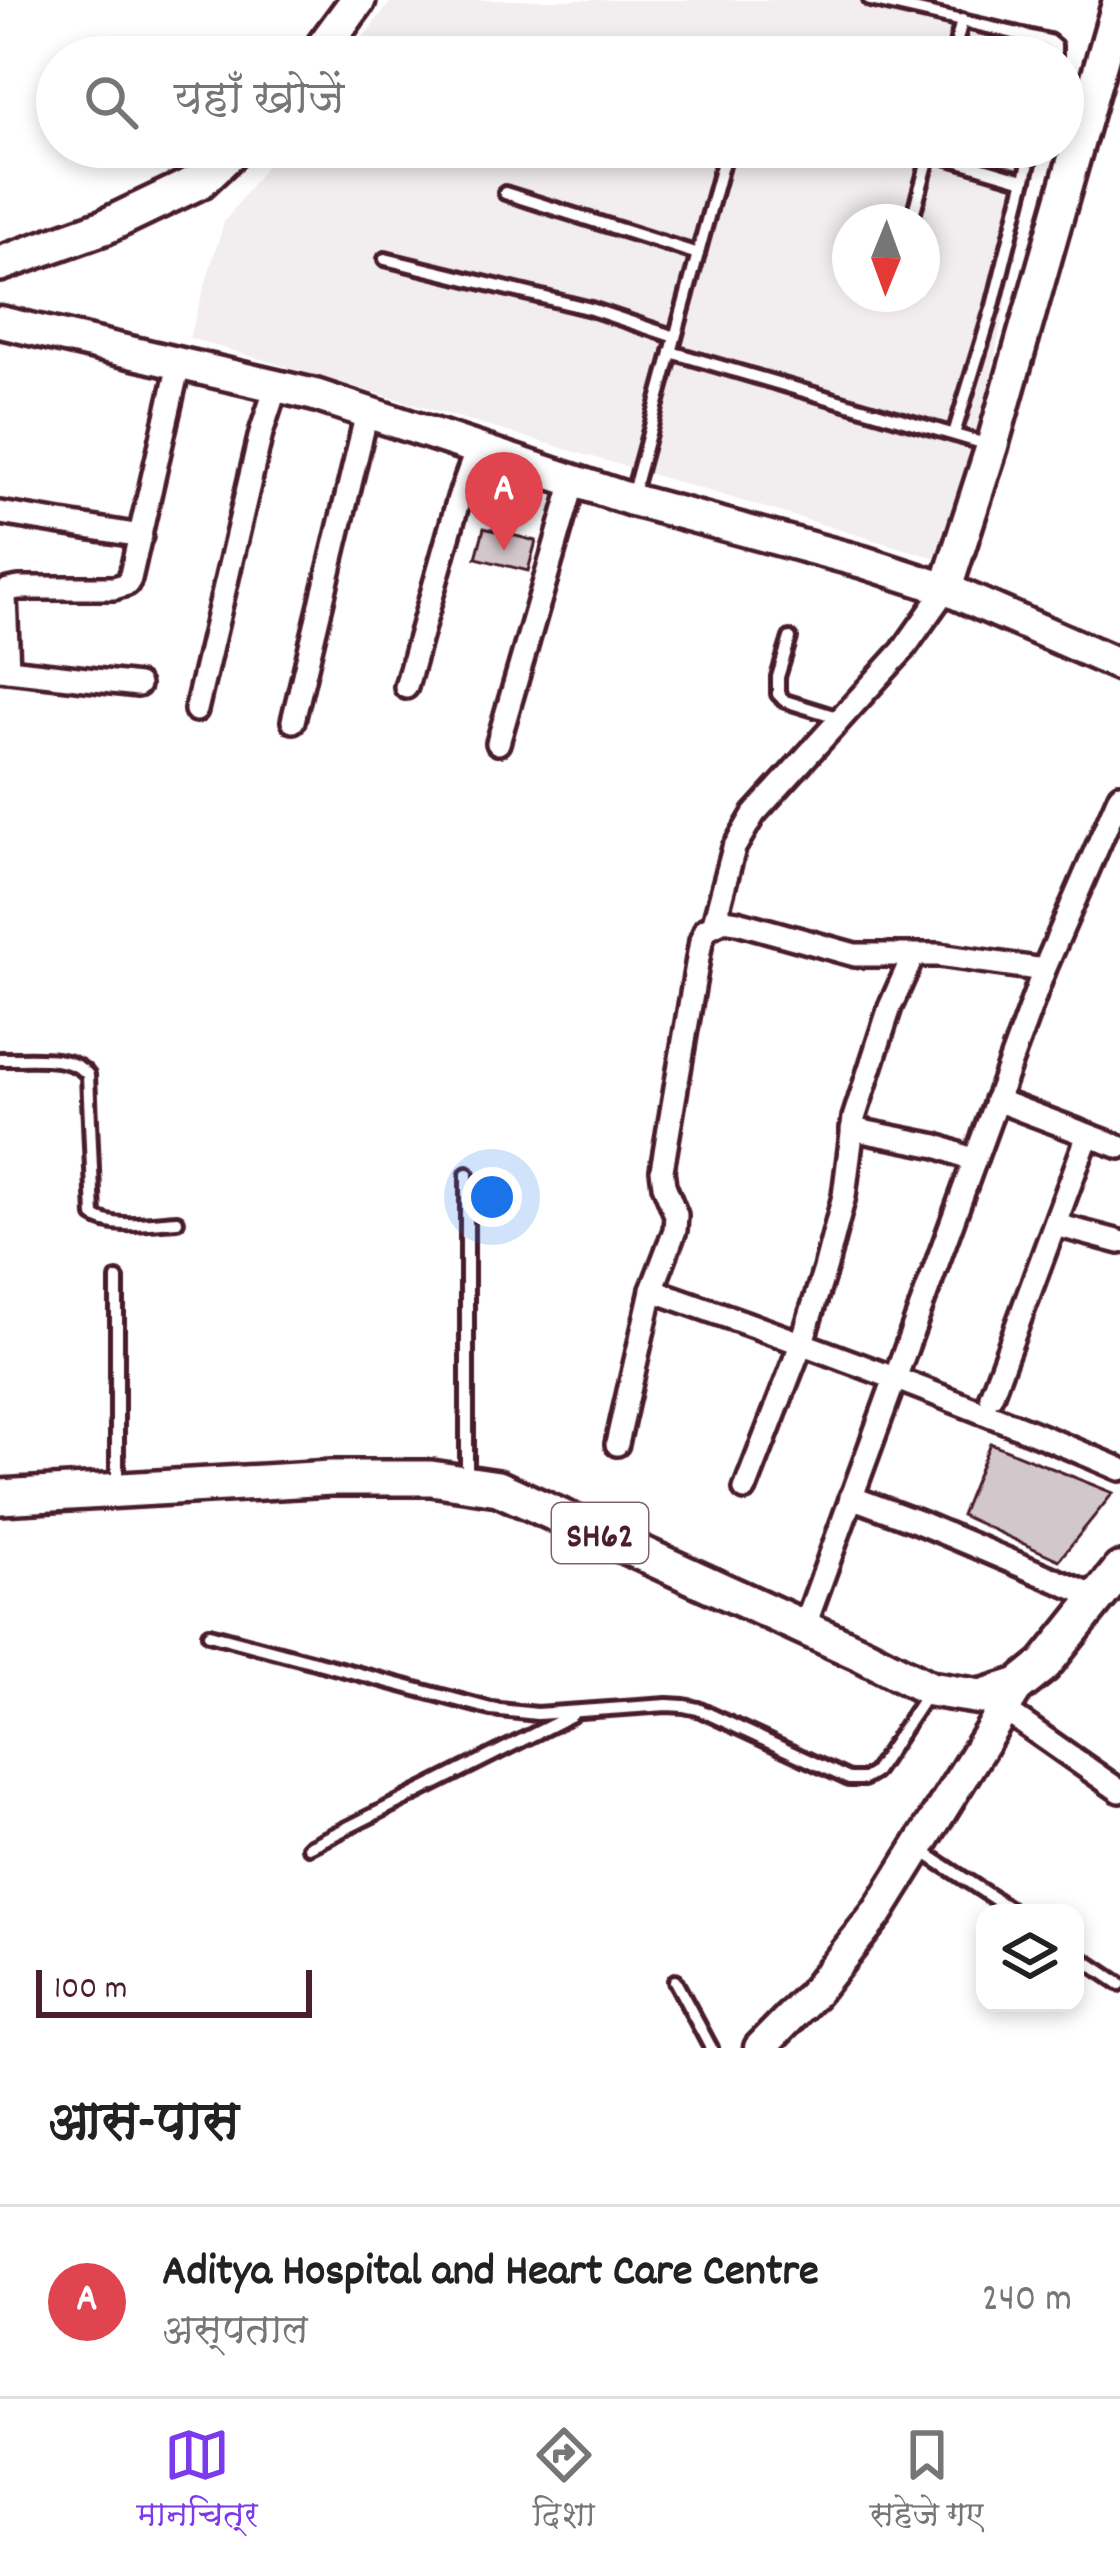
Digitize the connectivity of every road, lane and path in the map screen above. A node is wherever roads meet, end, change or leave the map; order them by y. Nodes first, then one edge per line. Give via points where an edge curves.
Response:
1 (358, 0) edge
2 (870, 0) edge
3 (1119, 0) edge
4 (962, 20) junction
5 (331, 36) edge
6 (958, 36) edge
7 (1028, 36) edge
8 (1084, 123) edge
9 (214, 168) edge
10 (721, 168) edge
11 (926, 168) edge
12 (987, 168) edge
13 (1027, 168) edge
14 (1071, 168) edge
15 (1024, 180) junction
16 (505, 193) dead end
17 (916, 204) edge
18 (698, 254) junction
19 (385, 259) dead end
20 (0, 263) edge
21 (0, 322) edge
22 (675, 337) junction
23 (671, 352) junction
24 (179, 364) junction
25 (276, 387) junction
26 (367, 412) junction
27 (954, 434) junction
28 (992, 446) junction
29 (478, 449) junction
30 (574, 481) junction
31 (632, 500) junction
32 (0, 513) edge
33 (141, 536) junction
34 (940, 600) junction
35 (790, 638) dead end
36 (1120, 665) edge
37 (4, 670) edge
38 (138, 685) dead end
39 (406, 687) dead end
40 (196, 710) dead end
41 (840, 718) junction
42 (293, 722) dead end
43 (497, 743) dead end
44 (1120, 795) edge
45 (714, 923) junction
46 (913, 956) junction
47 (1044, 970) junction
48 (0, 1059) edge
49 (996, 1100) junction
50 (852, 1129) junction
51 (1088, 1135) junction
52 (1120, 1147) edge
53 (974, 1160) junction
54 (467, 1174) dead end
55 (177, 1221) dead end
56 (1056, 1225) junction
57 (1120, 1243) edge
58 (117, 1279) dead end
59 (652, 1290) junction
60 (802, 1342) junction
61 (895, 1377) junction
62 (991, 1396) dead end
63 (617, 1444) dead end
64 (1120, 1469) edge
65 (466, 1481) junction
66 (745, 1489) dead end
67 (117, 1492) junction
68 (0, 1497) edge
69 (851, 1497) junction
70 (1120, 1570) edge
71 (1098, 1598) junction
72 (804, 1628) junction
73 (209, 1634) dead end
74 (930, 1689) junction
75 (1011, 1697) junction
76 (580, 1711) junction
77 (1120, 1791) edge
78 (309, 1847) dead end
79 (918, 1849) junction
80 (1002, 1904) edge
81 (1084, 1960) edge
82 (675, 1981) dead end
83 (1120, 1984) edge
84 (711, 2048) edge
85 (760, 2048) edge

1 - 5 main road
2 - 4 lane
3 - 8 street
4 - 6 lane
4 - 7 lane
9 - 20 main road via 104,227
10 - 18 lane
11 - 17 lane
12 - 15 lane
13 - 15 lane
14 - 28 street
15 - 27 lane
16 - 18 lane
18 - 22 lane
19 - 22 lane
21 - 24 street
22 - 23 lane
23 - 27 lane
23 - 31 lane
24 - 25 street
24 - 33 street
25 - 26 street
25 - 40 street
26 - 29 street
26 - 42 street
27 - 28 lane
28 - 34 street
29 - 30 street
29 - 39 street
30 - 31 street
30 - 43 street
31 - 34 street via 863,562
32 - 33 street
33 - 37 street via 127,584 8,590
34 - 36 street
34 - 41 street
35 - 41 lane via 778,694
37 - 38 street
41 - 45 street via 743,830
44 - 47 street
45 - 46 street via 737,922 855,955
45 - 59 street via 701,941 662,1171 675,1230
46 - 47 street
46 - 50 street
47 - 49 street
48 - 55 lane via 66,1061 88,1075 94,1216
49 - 51 street
49 - 53 street
50 - 53 street
50 - 60 street via 844,1196
51 - 52 street
51 - 56 street
53 - 61 street
54 - 65 lane
56 - 57 street
56 - 62 street
58 - 67 lane
59 - 60 street
59 - 63 street
60 - 61 street
60 - 66 street
61 - 64 street
61 - 69 street
65 - 67 main road, SH62 via 331,1478
65 - 72 main road, SH62 via 523,1496
67 - 68 main road, SH62
69 - 71 street
69 - 72 street
70 - 71 main road
71 - 75 main road
72 - 74 main road, SH62
73 - 76 lane via 491,1709
74 - 75 main road, SH62
74 - 76 lane via 874,1773 849,1779 698,1709
75 - 77 street
75 - 79 street
76 - 78 lane
79 - 80 lane
79 - 85 street via 848,1953
81 - 83 lane
82 - 84 lane

